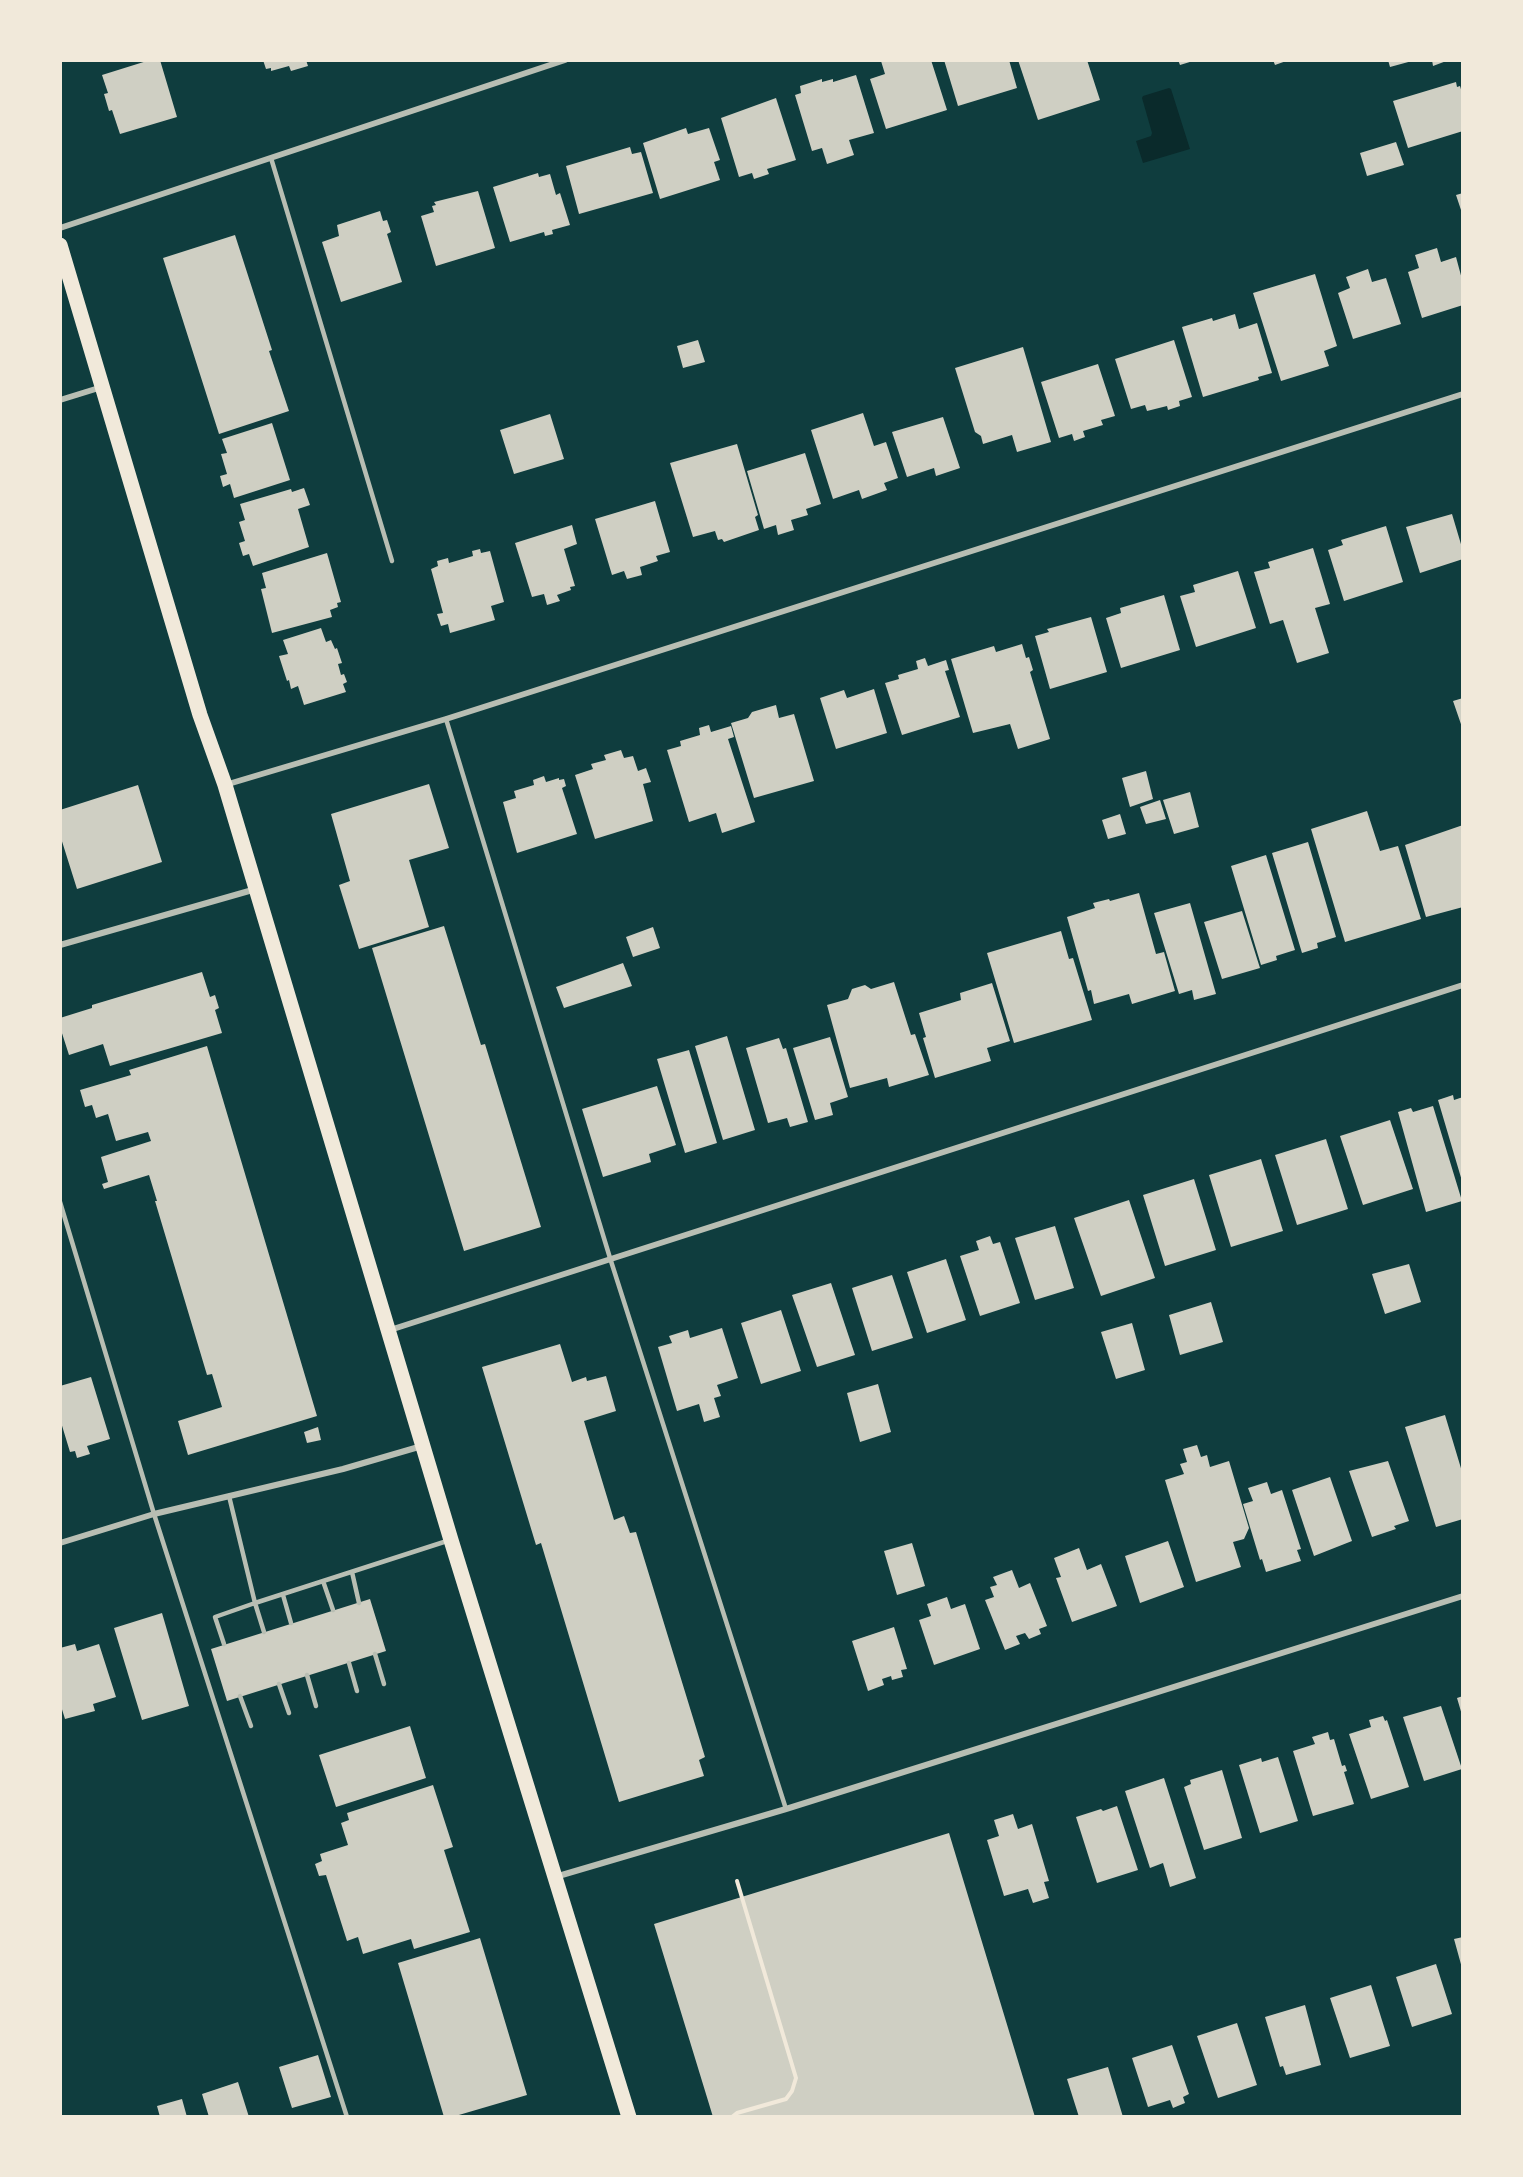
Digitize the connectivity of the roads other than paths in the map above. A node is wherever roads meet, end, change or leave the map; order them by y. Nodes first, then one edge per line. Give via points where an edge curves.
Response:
1 (565, 60) edge
2 (271, 158) junction
3 (60, 228) edge
4 (60, 245) edge
5 (102, 387) junction
6 (1463, 394) edge
7 (60, 400) edge
8 (392, 561) dead end
9 (446, 719) junction
10 (225, 785) junction
11 (256, 889) junction
12 (60, 945) edge
13 (1463, 985) edge
14 (60, 1202) edge
15 (610, 1258) junction
16 (389, 1330) junction
17 (423, 1446) junction
18 (229, 1496) junction
19 (154, 1514) junction
20 (451, 1540) junction
21 (60, 1543) edge
22 (352, 1572) junction
23 (323, 1581) junction
24 (282, 1595) junction
25 (1463, 1596) edge
26 (359, 1602) dead end
27 (255, 1604) junction
28 (333, 1610) dead end
29 (291, 1623) dead end
30 (264, 1632) dead end
31 (224, 1644) dead end
32 (375, 1654) dead end
33 (349, 1663) dead end
34 (307, 1676) dead end
35 (279, 1684) dead end
36 (384, 1684) dead end
37 (357, 1691) dead end
38 (240, 1696) dead end
39 (316, 1706) dead end
40 (289, 1713) dead end
41 (250, 1726) dead end
42 (786, 1809) junction
43 (555, 1877) junction
44 (347, 2117) edge
45 (629, 2117) edge

1 - 2 street
2 - 3 street
2 - 8 lane
4 - 5 main road
5 - 7 street
5 - 10 main road via 200,715
6 - 9 street
9 - 10 street
9 - 15 lane
10 - 11 main road
11 - 12 street
11 - 16 main road
13 - 15 street
14 - 19 lane
15 - 16 street
15 - 42 lane
16 - 17 main road
17 - 18 street
17 - 20 main road
18 - 19 street
18 - 27 lane
19 - 21 street
19 - 44 lane
20 - 22 lane
20 - 43 main road
22 - 23 lane
22 - 26 lane
23 - 24 lane
23 - 28 lane
24 - 27 lane
24 - 29 lane
25 - 42 street
27 - 30 lane
27 - 31 lane via 215,1617
32 - 36 lane
33 - 37 lane
34 - 39 lane
35 - 40 lane
38 - 41 lane
42 - 43 street
43 - 45 main road

